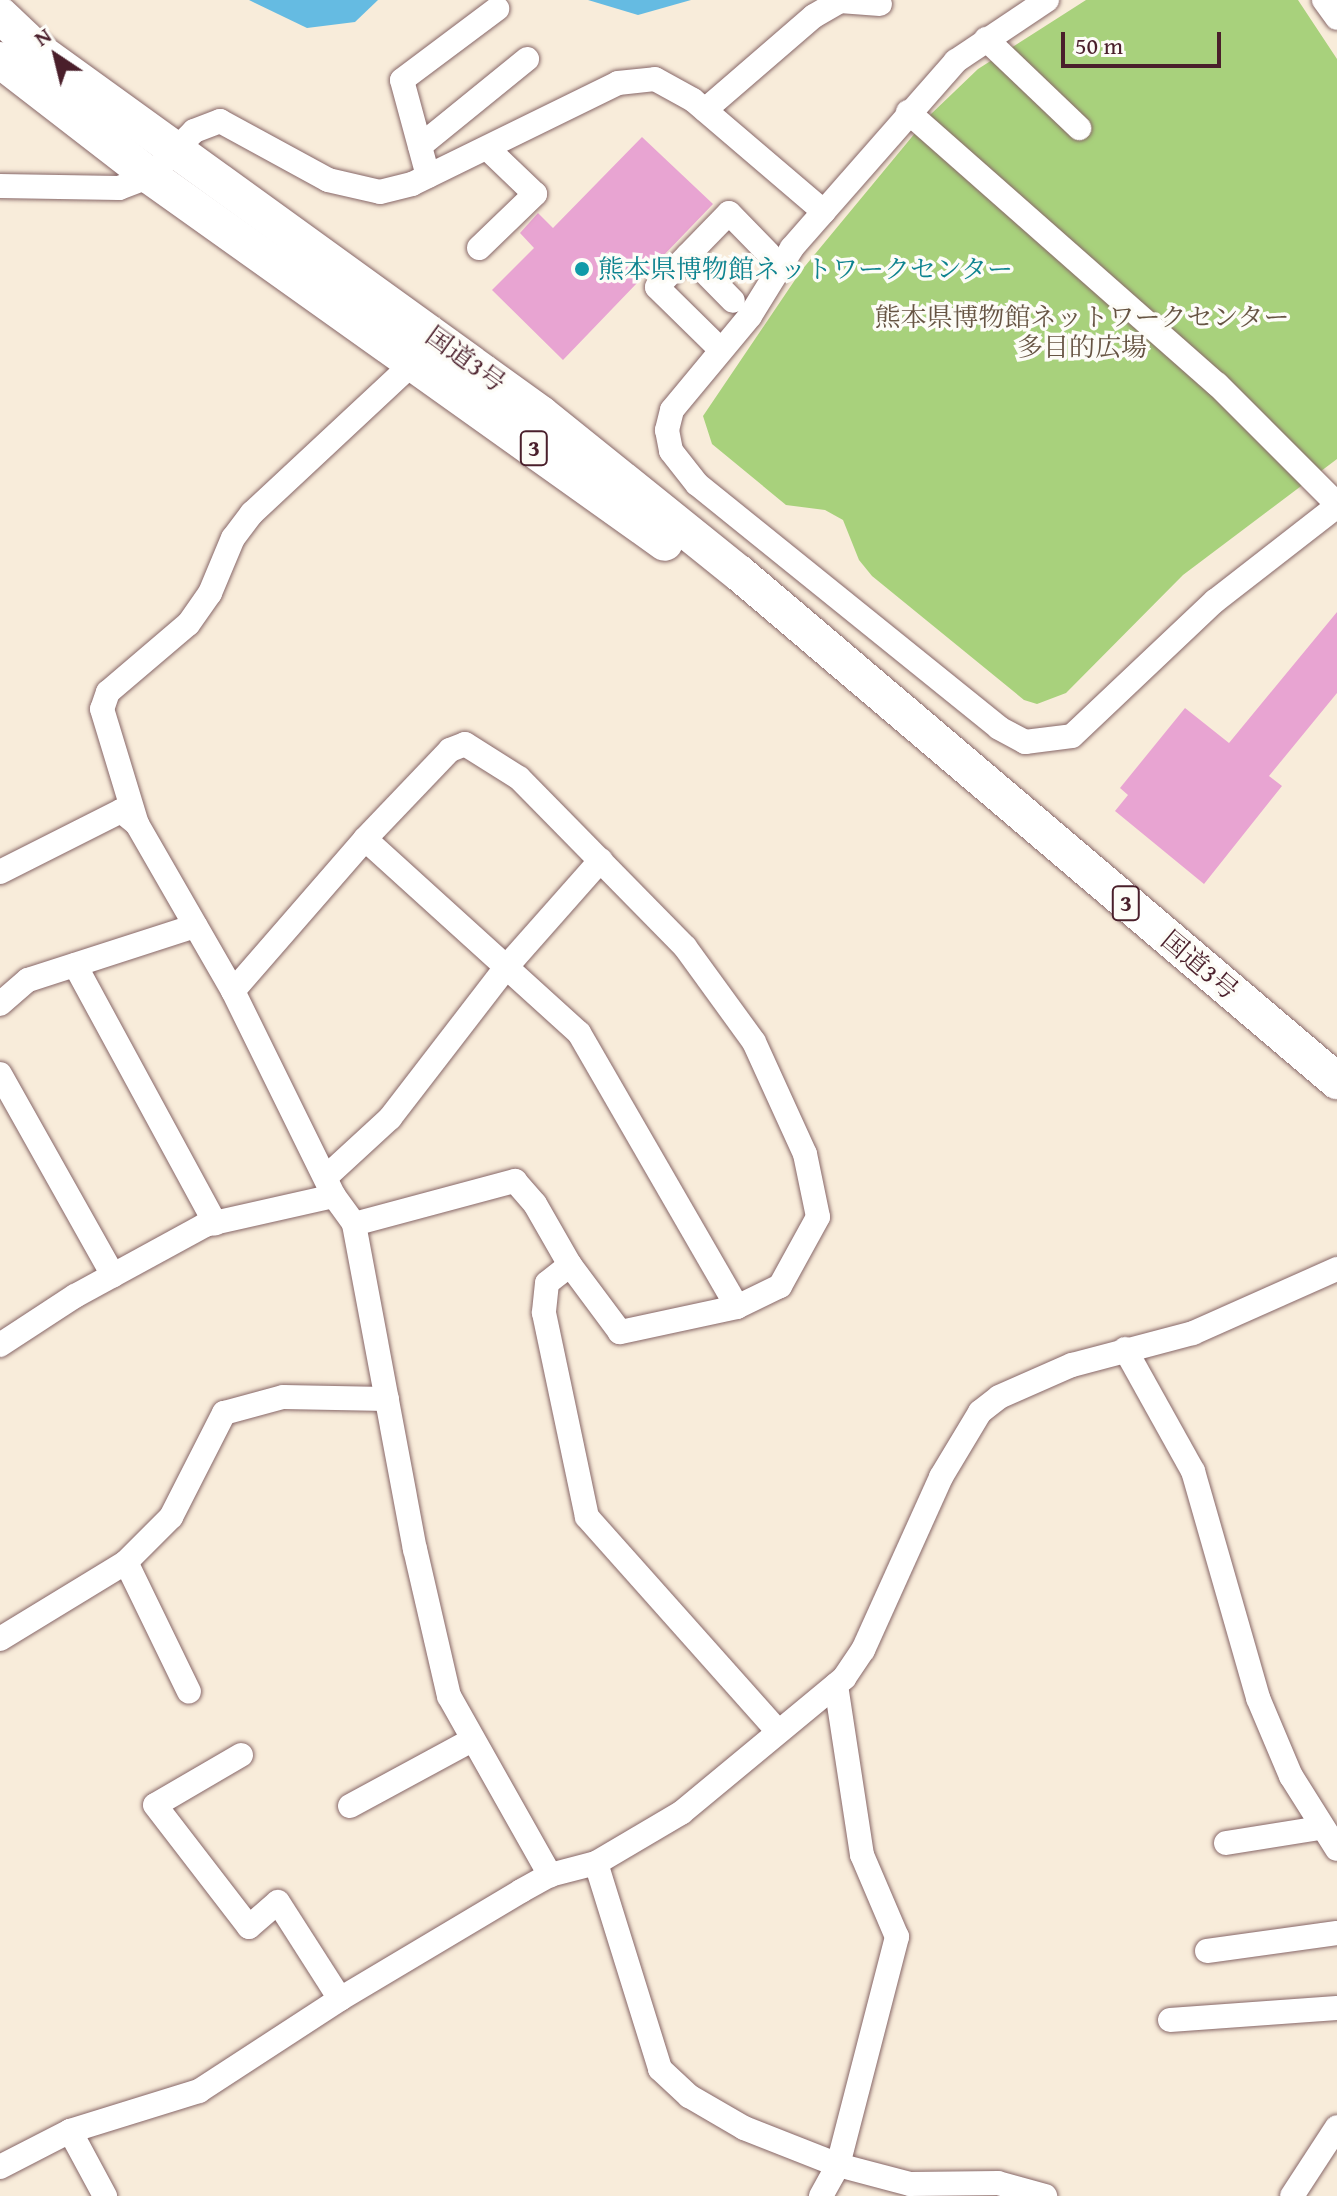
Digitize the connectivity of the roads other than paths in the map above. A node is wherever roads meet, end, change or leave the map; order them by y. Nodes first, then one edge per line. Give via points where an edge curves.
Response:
1 (1047, 0) edge
2 (1324, 0) edge
3 (880, 4) dead end
4 (497, 9) dead end
5 (0, 15) edge
6 (1337, 18) edge
7 (986, 39) junction
8 (527, 59) dead end
9 (0, 60) edge
10 (705, 110) junction
11 (908, 112) junction
12 (1079, 128) dead end
13 (420, 146) junction
14 (178, 148) junction
15 (487, 148) junction
16 (150, 176) junction
17 (428, 176) junction
18 (0, 186) edge
19 (824, 212) junction
20 (479, 248) dead end
21 (768, 253) dead end
22 (688, 255) junction
23 (733, 301) dead end
24 (720, 349) junction
25 (412, 364) junction
26 (1337, 505) edge
27 (914, 727) junction
28 (137, 824) junction
29 (365, 839) junction
30 (601, 860) junction
31 (0, 872) edge
32 (195, 926) junction
33 (75, 965) junction
34 (508, 965) junction
35 (233, 991) junction
36 (0, 1004) edge
37 (0, 1074) edge
38 (1337, 1081) edge
39 (330, 1186) junction
40 (215, 1223) junction
41 (354, 1224) junction
42 (570, 1265) junction
43 (1337, 1269) edge
44 (113, 1275) junction
45 (737, 1307) junction
46 (2, 1339) edge
47 (1125, 1349) junction
48 (387, 1399) junction
49 (126, 1562) junction
50 (0, 1639) edge
51 (836, 1685) junction
52 (189, 1692) dead end
53 (777, 1730) junction
54 (470, 1741) junction
55 (241, 1755) dead end
56 (350, 1806) dead end
57 (1320, 1828) junction
58 (1226, 1843) dead end
59 (1337, 1849) edge
60 (596, 1863) junction
61 (550, 1875) junction
62 (1337, 1933) edge
63 (1207, 1951) dead end
64 (340, 1999) junction
65 (1337, 2008) edge
66 (1170, 2020) dead end
67 (1337, 2127) edge
68 (70, 2131) junction
69 (838, 2165) junction
70 (0, 2167) edge
71 (105, 2196) edge
72 (821, 2196) edge
73 (1045, 2196) edge
74 (1292, 2196) edge

1 - 7 street
2 - 6 street
3 - 10 street via 840,1 814,16
4 - 13 street via 402,80
5 - 14 highway, 国道3号 / 3 via 36,49
7 - 11 street via 956,61
7 - 12 street
8 - 13 street
9 - 16 highway, 国道3号 / 3
10 - 15 street via 674,86 636,78
10 - 19 street
11 - 19 street
11 - 26 street via 1217,384
13 - 17 street
14 - 16 street
14 - 17 street via 194,131 220,121 354,190 380,192
14 - 27 highway, 国道3号 / 3 via 541,414 739,573
15 - 17 street
15 - 20 street via 535,194
16 - 18 street via 119,188
16 - 25 highway, 国道3号 / 3
19 - 24 street
21 - 22 street via 729,213
22 - 23 street
22 - 24 street via 657,287
24 - 26 street via 672,410 667,430 682,469 999,728 1025,742 1072,736 1215,601
25 - 27 highway, 国道3号 / 3
25 - 28 street via 252,513 188,624 108,692 102,709
27 - 38 highway, 国道3号 / 3
28 - 31 street via 121,811
28 - 32 street
29 - 30 street via 450,750 465,744 519,778
29 - 34 street
29 - 35 street
30 - 34 street
30 - 45 street via 685,947 754,1042 805,1154 818,1217 780,1286
32 - 33 street
32 - 35 street
33 - 36 street via 28,980
33 - 40 street
34 - 39 street via 390,1118
34 - 45 street via 579,1033
35 - 39 street
37 - 44 street
39 - 40 street
39 - 41 street
40 - 44 street
41 - 42 street via 515,1181 535,1204
41 - 48 street
42 - 45 street via 620,1332
42 - 53 street via 547,1283 544,1313 587,1517
43 - 47 street via 1193,1333
44 - 46 street
47 - 51 street via 1072,1365 999,1397 980,1412 941,1477 863,1650
47 - 57 street via 1193,1471 1258,1698
48 - 49 street via 283,1397 224,1413 171,1517
48 - 54 street via 449,1696
49 - 50 street
49 - 52 street
51 - 53 street
51 - 69 street via 862,1855 897,1937
53 - 60 street via 681,1813
54 - 56 street
54 - 61 street
55 - 64 street via 155,1805 249,1927 278,1902
57 - 58 street
57 - 59 street
60 - 61 street
60 - 69 street via 660,2069 689,2096 744,2128
61 - 64 street
62 - 63 street
64 - 68 street via 199,2091
65 - 66 street
67 - 74 street
68 - 70 street
68 - 71 street
69 - 72 street
69 - 73 street via 910,2184 998,2183

